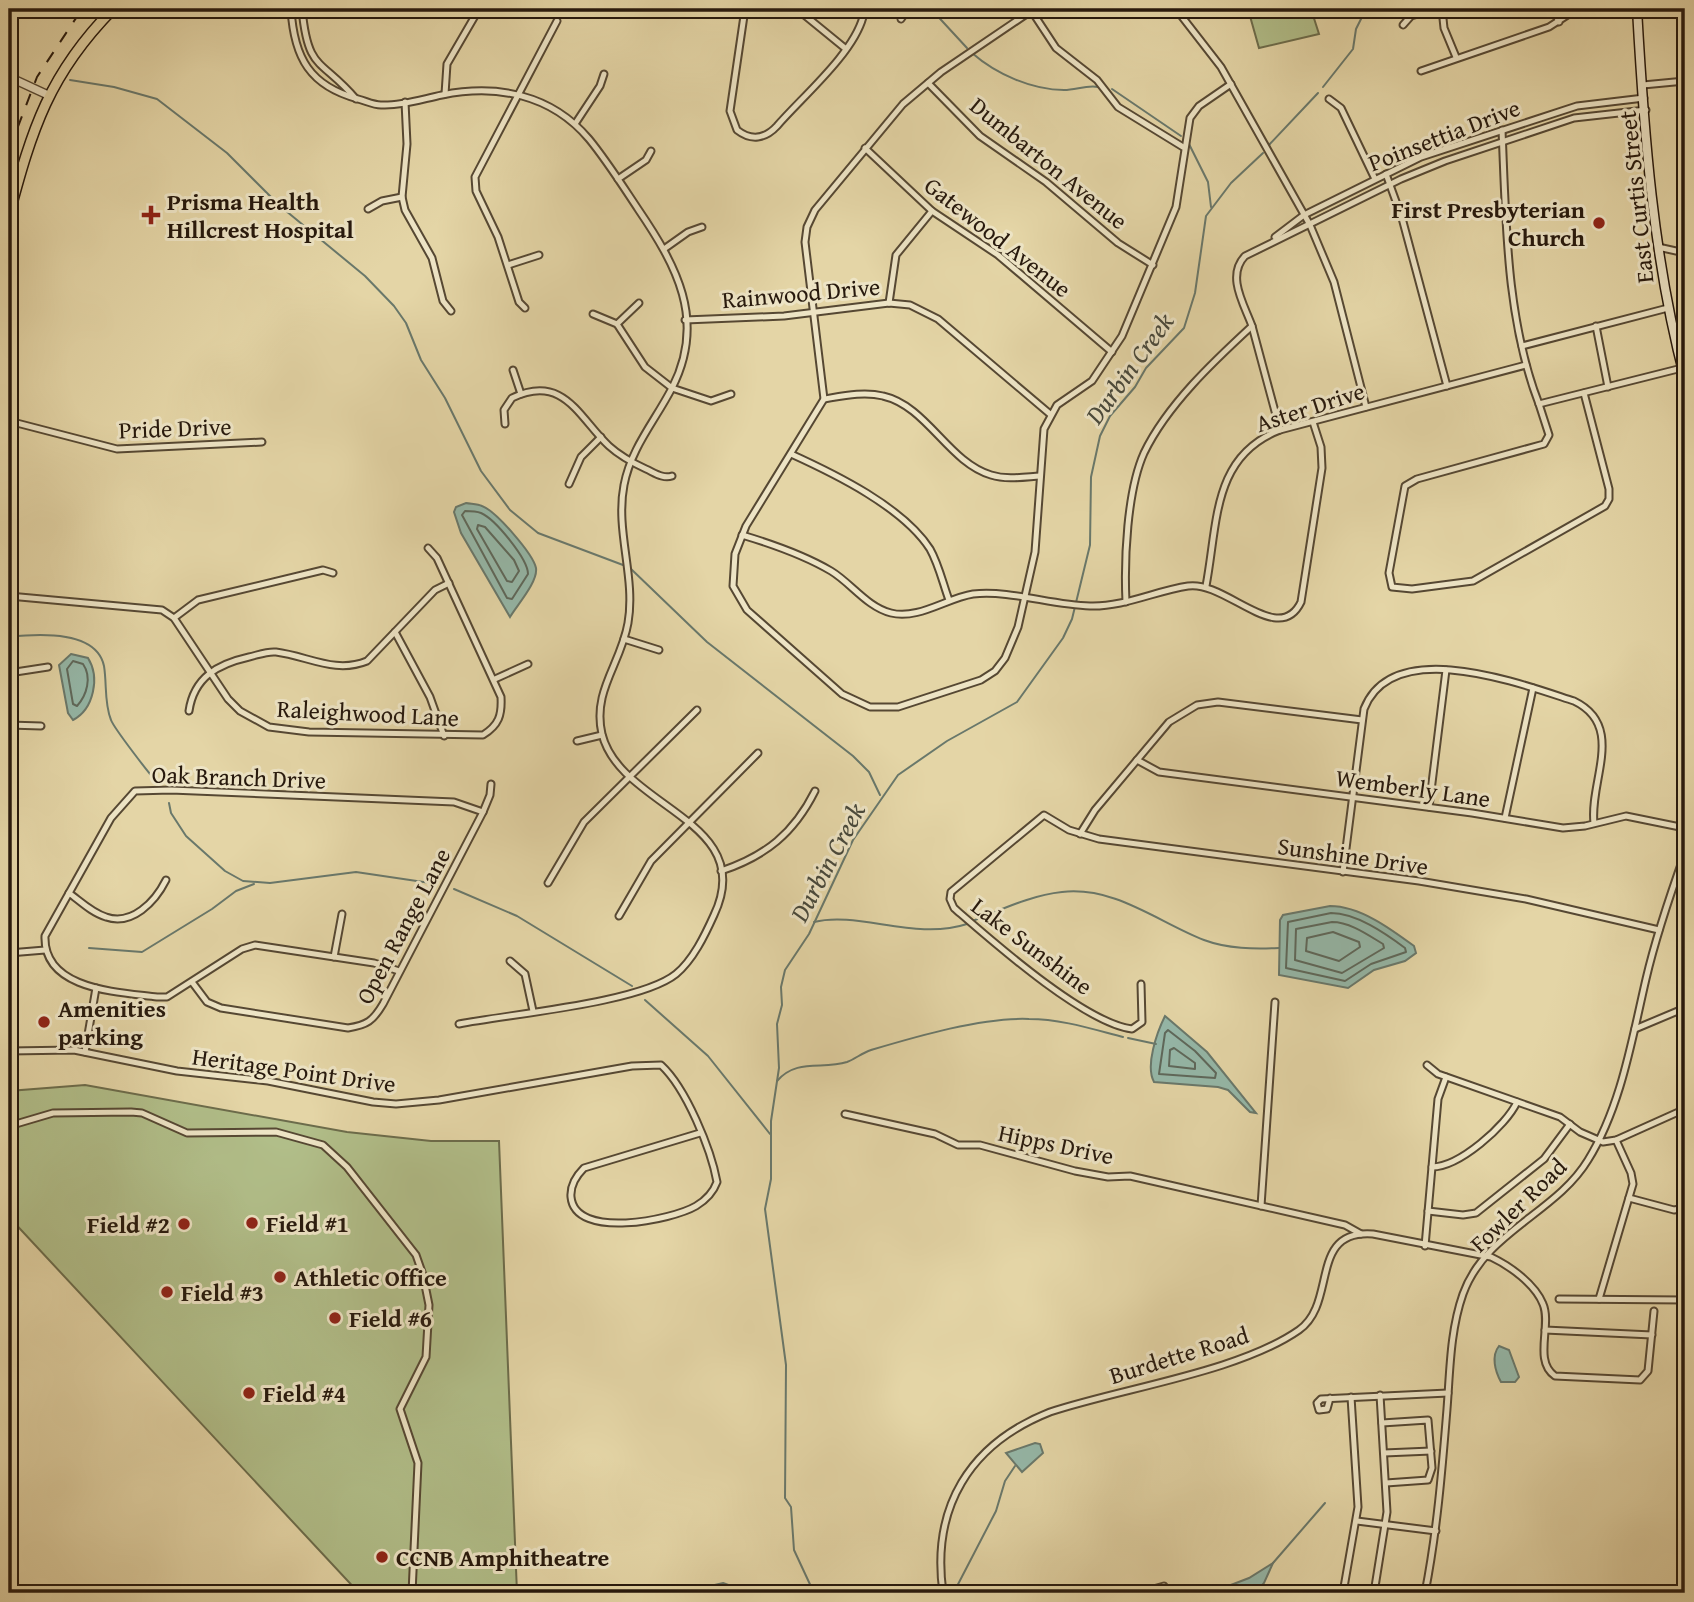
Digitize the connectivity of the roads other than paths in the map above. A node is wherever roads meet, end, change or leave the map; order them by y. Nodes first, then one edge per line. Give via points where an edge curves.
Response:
1 (113, 9) edge
2 (291, 9) edge
3 (302, 9) edge
4 (479, 9) edge
5 (745, 9) edge
6 (797, 9) edge
7 (908, 9) edge
8 (1176, 9) edge
9 (1436, 9) edge
10 (1442, 9) edge
11 (1553, 9) edge
12 (1577, 9) edge
13 (1637, 9) edge
14 (1032, 10) edge
15 (863, 17) dead end
16 (901, 19) dead end
17 (557, 21) dead end
18 (1559, 22) junction
19 (1403, 24) dead end
20 (846, 49) junction
21 (1456, 57) junction
22 (1421, 71) dead end
23 (604, 74) dead end
24 (9, 77) edge
25 (1685, 80) edge
26 (928, 82) junction
27 (1231, 84) junction
28 (1643, 85) junction
29 (445, 94) junction
30 (517, 94) junction
31 (48, 95) junction
32 (1644, 98) junction
33 (356, 99) junction
34 (1329, 99) dead end
35 (405, 102) junction
36 (1646, 110) junction
37 (575, 124) junction
38 (1502, 130) junction
39 (1502, 141) junction
40 (1183, 147) junction
41 (865, 148) junction
42 (651, 151) dead end
43 (1386, 174) junction
44 (618, 179) junction
45 (1376, 179) junction
46 (1390, 185) junction
47 (402, 197) junction
48 (368, 209) dead end
49 (932, 211) junction
50 (9, 215) edge
51 (1304, 215) junction
52 (1310, 225) junction
53 (702, 227) dead end
54 (1269, 242) junction
55 (1658, 247) junction
56 (664, 249) junction
57 (1685, 253) edge
58 (539, 255) dead end
59 (508, 265) junction
60 (1153, 265) junction
61 (639, 303) dead end
62 (889, 303) junction
63 (525, 308) dead end
64 (1668, 308) junction
65 (451, 311) dead end
66 (814, 312) junction
67 (593, 314) dead end
68 (685, 320) junction
69 (617, 324) junction
70 (1252, 326) junction
71 (1596, 326) junction
72 (1681, 344) edge
73 (1522, 346) junction
74 (1112, 352) junction
75 (1526, 365) junction
76 (1682, 368) junction
77 (513, 370) dead end
78 (1685, 379) edge
79 (1447, 386) junction
80 (1608, 387) junction
81 (672, 388) junction
82 (1584, 393) junction
83 (521, 394) junction
84 (731, 394) dead end
85 (824, 399) junction
86 (1539, 404) junction
87 (1366, 407) junction
88 (1050, 414) junction
89 (9, 421) edge
90 (1313, 422) junction
91 (505, 424) dead end
92 (1280, 430) junction
93 (601, 437) junction
94 (262, 442) dead end
95 (791, 454) junction
96 (629, 461) junction
97 (672, 476) dead end
98 (1040, 476) junction
99 (569, 484) dead end
100 (742, 535) junction
101 (428, 548) dead end
102 (333, 572) dead end
103 (449, 583) junction
104 (1206, 586) junction
105 (9, 596) edge
106 (1024, 598) junction
107 (949, 600) junction
108 (1126, 602) junction
109 (174, 618) junction
110 (395, 632) junction
111 (624, 639) junction
112 (659, 650) dead end
113 (528, 664) dead end
114 (48, 667) dead end
115 (1446, 670) junction
116 (210, 672) junction
117 (9, 673) edge
118 (495, 679) junction
119 (1533, 688) junction
120 (697, 710) dead end
121 (189, 711) dead end
122 (1362, 720) junction
123 (9, 725) edge
124 (41, 726) dead end
125 (603, 735) junction
126 (444, 736) junction
127 (577, 741) dead end
128 (758, 753) dead end
129 (1137, 760) junction
130 (628, 778) junction
131 (491, 784) dead end
132 (815, 791) dead end
133 (1352, 797) junction
134 (1429, 807) junction
135 (483, 812) junction
136 (1044, 815) joint
137 (1505, 818) junction
138 (688, 822) junction
139 (1594, 824) junction
140 (1685, 828) edge
141 (1080, 834) junction
142 (1685, 853) edge
143 (721, 871) junction
144 (1343, 872) junction
145 (166, 880) dead end
146 (548, 883) dead end
147 (69, 893) junction
148 (342, 914) dead end
149 (619, 916) dead end
150 (1659, 930) junction
151 (45, 950) junction
152 (9, 953) edge
153 (334, 957) junction
154 (510, 961) dead end
155 (399, 971) junction
156 (192, 982) junction
157 (1141, 985) dead end
158 (96, 988) junction
159 (1275, 1002) dead end
160 (1685, 1009) edge
161 (533, 1010) junction
162 (459, 1024) dead end
163 (1635, 1029) junction
164 (9, 1051) edge
165 (85, 1052) junction
166 (1427, 1065) dead end
167 (1446, 1077) junction
168 (1517, 1102) junction
169 (1685, 1109) edge
170 (845, 1114) dead end
171 (1570, 1124) junction
172 (9, 1126) edge
173 (700, 1133) junction
174 (1616, 1140) junction
175 (1598, 1141) junction
176 (1432, 1167) junction
177 (1629, 1198) junction
178 (1261, 1206) junction
179 (1685, 1208) edge
180 (1428, 1211) junction
181 (1361, 1234) junction
182 (1425, 1246) junction
183 (1485, 1257) junction
184 (1559, 1299) dead end
185 (1599, 1299) junction
186 (1685, 1300) edge
187 (1654, 1311) dead end
188 (1545, 1330) junction
189 (1652, 1335) junction
190 (1448, 1393) junction
191 (1381, 1395) junction
192 (1351, 1397) junction
193 (1330, 1398) dead end
194 (1382, 1423) junction
195 (1431, 1451) junction
196 (1384, 1453) junction
197 (1386, 1483) junction
198 (1357, 1521) junction
199 (1387, 1524) junction
200 (1436, 1531) junction
201 (1164, 1586) dead end
202 (412, 1593) edge
203 (943, 1593) edge
204 (1139, 1593) edge
205 (1343, 1593) edge
206 (1374, 1593) edge
207 (1426, 1593) edge

1 - 31 main road via 81,44
2 - 33 street via 298,52 307,68 331,89
3 - 33 street via 305,40 312,56
4 - 29 street via 447,64
5 - 20 street via 730,113 735,128 746,136 771,132
6 - 20 street
7 - 16 street
8 - 27 street via 1212,52
9 - 19 street via 1411,16
10 - 21 street
11 - 18 street
12 - 18 street
13 - 28 main road, East Curtis Street
14 - 26 street
14 - 40 street via 1056,48 1097,80 1118,107
15 - 20 street
17 - 30 street
18 - 21 street
21 - 22 street
23 - 37 street
24 - 31 street
25 - 28 street
26 - 41 street
26 - 60 street, Dumbarton Avenue via 980,136
27 - 40 street via 1192,113
27 - 51 street
28 - 32 main road, East Curtis Street
29 - 30 street via 487,90
29 - 35 street
30 - 37 street via 545,104
30 - 59 street via 475,177 476,191
31 - 50 main road via 25,153
32 - 36 main road, East Curtis Street
32 - 38 street, Poinsettia Drive via 1577,106
33 - 35 street via 378,105
34 - 45 street via 1341,108
35 - 47 street
36 - 39 street, Poinsettia Drive via 1583,116
36 - 55 main road, East Curtis Street
37 - 44 street
38 - 39 street
38 - 43 street, Poinsettia Drive
39 - 46 street, Poinsettia Drive
39 - 73 street via 1513,294
40 - 60 street via 1176,207
41 - 49 street, Gatewood Avenue
41 - 66 street via 808,223 805,242
42 - 44 street via 646,160
43 - 45 street, Poinsettia Drive
43 - 46 street
44 - 56 street
45 - 51 street, Poinsettia Drive
46 - 52 street, Poinsettia Drive
46 - 79 street
47 - 48 street
47 - 65 street
49 - 62 street via 896,255
49 - 74 street, Gatewood Avenue via 998,255
51 - 52 street
51 - 54 street, Poinsettia Drive
52 - 54 street, Poinsettia Drive
52 - 87 street via 1340,303
53 - 56 street
54 - 70 street, Poinsettia Drive via 1245,256 1237,269 1237,285
55 - 57 street
55 - 64 main road, East Curtis Street
56 - 68 street via 681,282
58 - 59 street
59 - 63 street
60 - 74 street
61 - 69 street
62 - 66 street, Rainwood Drive
62 - 88 street, Rainwood Drive via 910,305 933,315
64 - 71 street
64 - 72 main road, East Curtis Street
66 - 68 street, Rainwood Drive
66 - 85 street
67 - 69 street
68 - 81 street via 684,353
69 - 81 street via 645,367
70 - 92 street
70 - 108 street via 1211,362 1144,454 1132,506
71 - 73 street
71 - 80 street
72 - 76 main road, East Curtis Street
73 - 75 street
74 - 88 street via 1088,384 1064,398
75 - 79 street, Aster Drive
75 - 86 street
76 - 78 main road, East Curtis Street
76 - 80 street
77 - 83 street
79 - 87 street, Aster Drive
80 - 82 street
81 - 84 street via 711,401
81 - 96 street
82 - 86 street
82 - 86 street via 1609,489 1605,506 1473,582 1392,587 1389,573 1405,486 1544,444 1549,435
83 - 91 street via 506,407
83 - 93 street via 543,392 565,399
85 - 95 street
85 - 98 street via 865,394 888,397 984,472 1002,477
87 - 90 street, Aster Drive
88 - 98 street via 1041,442
89 - 94 street, Pride Drive via 117,449
90 - 92 street, Aster Drive
90 - 104 street via 1322,468 1300,606 1289,615 1270,618
92 - 104 street, Aster Drive via 1249,445 1231,468
93 - 96 street
93 - 99 street via 581,457
95 - 100 street
95 - 107 street via 869,494 918,535 934,556
96 - 97 street via 663,477
96 - 111 street via 622,503 630,602
98 - 106 street via 1038,534
100 - 106 street via 733,564 733,586 741,604 842,694 870,707 889,708 943,694 990,675 1009,651
100 - 107 street via 822,566 885,611 908,614
101 - 103 street, Raleighwood Lane
102 - 109 street via 323,570 198,600
103 - 110 street via 435,590
103 - 118 street, Raleighwood Lane
104 - 108 street via 1184,586
105 - 109 street via 150,608
106 - 107 street via 980,594
106 - 108 street via 1080,606
109 - 116 street, Raleighwood Lane
110 - 116 street via 356,666 323,665 272,652
110 - 126 street via 430,697
111 - 112 street
111 - 125 street via 601,694
113 - 118 street
114 - 117 street
115 - 119 street
115 - 122 street via 1410,672 1386,681 1370,695
115 - 134 street
116 - 121 street via 196,687
116 - 126 street, Raleighwood Lane via 240,711 269,727
118 - 126 street, Raleighwood Lane via 502,702 497,724 484,735
119 - 137 street
119 - 139 street via 1582,705 1601,731 1604,751 1592,798
120 - 130 street
122 - 129 street via 1206,702 1175,717
122 - 133 street
123 - 124 street
125 - 127 street
125 - 130 street
128 - 138 street
129 - 133 street, Wemberly Lane via 1159,772
129 - 141 street
130 - 138 street
130 - 146 street via 576,832
131 - 135 street, Open Range Lane
132 - 143 street via 801,817 779,841 751,860
133 - 134 street, Wemberly Lane
133 - 144 street
134 - 137 street, Wemberly Lane
135 - 147 street, Oak Branch Drive via 454,802 147,789 126,798
135 - 155 street, Open Range Lane
136 - 141 street, Sunshine Drive
136 - 157 street, Lake Sunshine via 957,885 950,894 951,904 1005,953 1068,998 1126,1028 1142,1022
137 - 139 street, Wemberly Lane via 1563,828
138 - 143 street via 707,839
138 - 149 street via 651,861
139 - 140 street, Wemberly Lane via 1626,816
141 - 144 street, Sunshine Drive via 1153,849
142 - 150 street, Fowler Road
143 - 161 street via 715,914 687,962 668,979 634,993
144 - 150 street, Sunshine Drive via 1526,899
145 - 147 street via 157,897 124,918 103,917
147 - 151 street, Oak Branch Drive via 45,936
148 - 153 street
150 - 163 street, Fowler Road
151 - 152 street
151 - 158 street via 74,981
153 - 155 street
153 - 156 street via 256,945 242,949
154 - 161 street via 525,974
155 - 156 street, Open Range Lane via 375,1019 348,1028 220,1008 207,1002
156 - 158 street via 157,998
158 - 165 street
159 - 178 street
160 - 163 street
161 - 162 street
163 - 175 street, Fowler Road
164 - 165 street, Heritage Point Drive
165 - 173 street, Heritage Point Drive via 177,1071 268,1081 396,1104 662,1065 679,1088
166 - 167 street
167 - 168 street
167 - 176 street via 1438,1098
168 - 171 street
168 - 176 street via 1507,1119 1455,1161
169 - 174 street
170 - 178 street, Hipps Drive via 1075,1171 1130,1176
171 - 175 street
171 - 180 street via 1544,1159 1476,1213
172 - 202 street via 53,1113 142,1113 187,1133 276,1132 300,1137 323,1145 347,1167 416,1255 429,1305 426,1357 400,1409 418,1463
173 - 173 street, Heritage Point Drive via 718,1182 693,1208 638,1222 613,1223 594,1221 575,1209 571,1191 584,1168
174 - 175 street
174 - 177 street via 1632,1178
175 - 183 street, Fowler Road via 1569,1183
176 - 180 street
177 - 179 street via 1674,1210
177 - 185 street
178 - 181 street, Hipps Drive via 1345,1225
180 - 182 street
181 - 182 street
181 - 203 street, Burdette Road via 1333,1251 1316,1311 1293,1334 1219,1364 1050,1412 1024,1423 993,1446 965,1475 949,1506 939,1550
182 - 183 street
183 - 188 street via 1494,1258 1526,1280 1544,1306
183 - 190 street, Fowler Road via 1459,1308
184 - 185 street
185 - 186 street
187 - 189 street
188 - 189 street
188 - 189 street via 1550,1373 1621,1380 1640,1380 1645,1375
190 - 191 street
190 - 200 street, Fowler Road
191 - 192 street
191 - 194 street
192 - 193 street
192 - 198 street
194 - 195 street via 1429,1420
194 - 196 street
195 - 196 street
195 - 197 street via 1432,1475 1427,1480
196 - 197 street
197 - 199 street
198 - 199 street
198 - 205 street
199 - 200 street
199 - 206 street
200 - 207 street, Fowler Road
201 - 204 street

